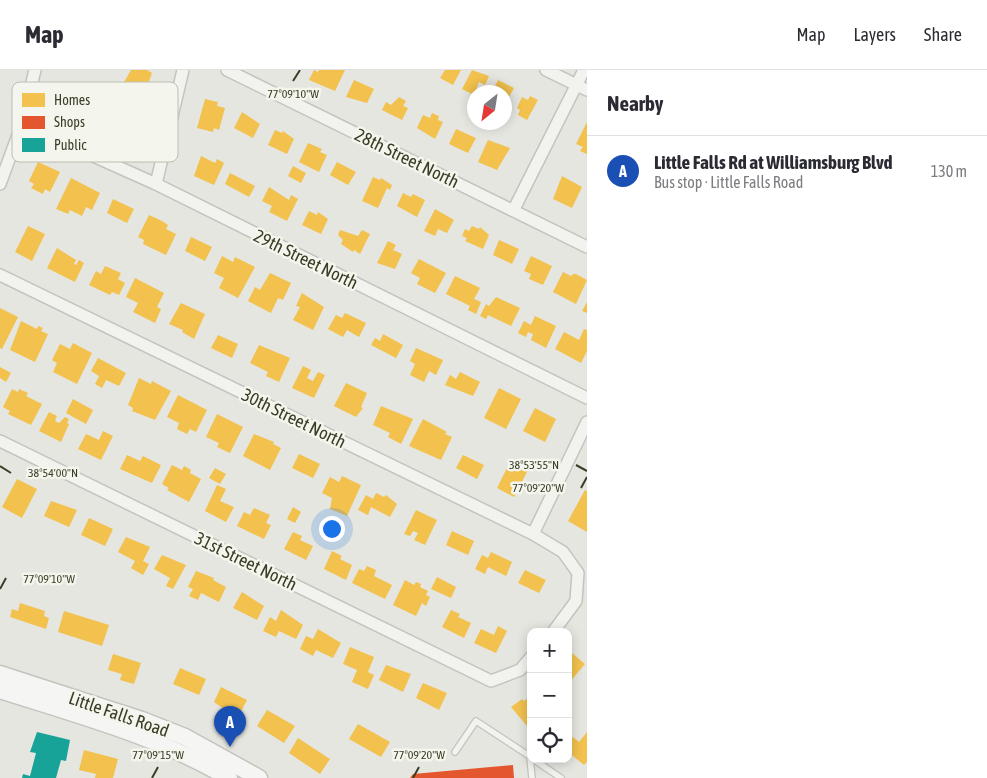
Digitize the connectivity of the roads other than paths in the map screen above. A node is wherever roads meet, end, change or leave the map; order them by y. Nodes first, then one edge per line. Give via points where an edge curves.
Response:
1 (183, 70) edge
2 (226, 70) edge
3 (546, 70) edge
4 (584, 70) edge
5 (582, 87) edge
6 (178, 91) edge
7 (12, 151) edge
8 (107, 162) edge
9 (161, 162) edge
10 (0, 184) edge
11 (156, 184) junction
12 (514, 209) junction
13 (587, 247) edge
14 (0, 274) edge
15 (587, 398) edge
16 (587, 422) edge
17 (0, 441) edge
18 (533, 534) junction
19 (555, 628) edge
20 (527, 662) edge
21 (0, 674) edge
22 (0, 690) edge
23 (182, 744) junction
24 (454, 752) dead end
25 (527, 755) edge
26 (531, 763) edge
27 (538, 763) edge
28 (229, 778) edge
29 (259, 778) edge
30 (532, 778) edge
31 (561, 778) edge

1 - 6 street
2 - 12 street, 28th Street North
3 - 5 street
4 - 5 street
5 - 12 street
7 - 10 street
8 - 11 street, 29th Street North
9 - 11 street
11 - 15 street, 29th Street North
12 - 13 street, 28th Street North
14 - 18 street, 30th Street North
16 - 18 street
17 - 20 street, 31st Street North via 491,682 520,670
18 - 19 street, 30th Street North via 563,552 578,573 576,601
21 - 23 street, Little Falls Road via 142,720
22 - 23 street, Little Falls Road
23 - 28 street, Little Falls Road
23 - 29 street, Little Falls Road via 226,758
24 - 25 lane via 476,721
26 - 30 lane
27 - 31 lane

